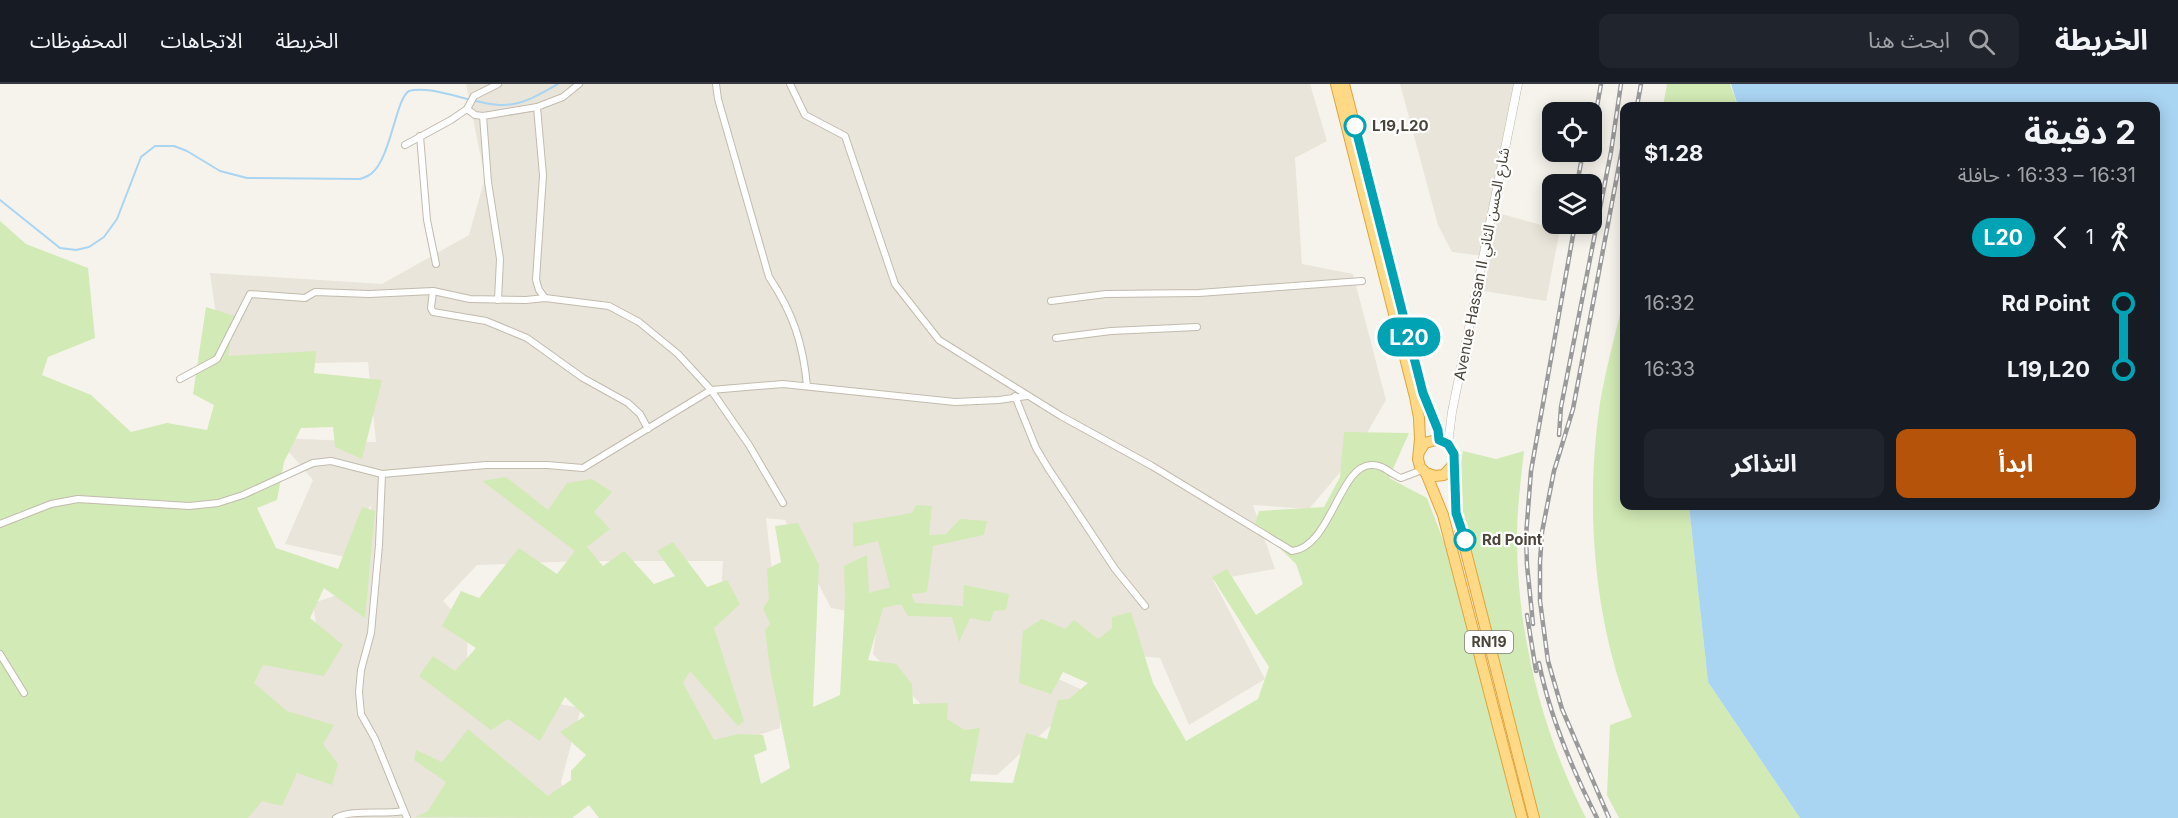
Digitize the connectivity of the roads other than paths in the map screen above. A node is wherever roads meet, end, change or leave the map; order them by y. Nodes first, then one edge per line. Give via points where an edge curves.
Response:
1 (498, 84) edge
2 (579, 84) edge
3 (716, 84) edge
4 (790, 84) edge
5 (1336, 84) edge
6 (1344, 84) edge
7 (1518, 84) edge
8 (537, 106) junction
9 (469, 107) junction
10 (483, 116) junction
11 (420, 136) junction
12 (405, 145) dead end
13 (436, 264) dead end
14 (1362, 280) dead end
15 (433, 291) junction
16 (544, 297) junction
17 (498, 300) junction
18 (1051, 301) dead end
19 (1197, 327) dead end
20 (1056, 338) dead end
21 (180, 379) dead end
22 (807, 386) junction
23 (1015, 388) junction
24 (711, 390) junction
25 (1027, 396) junction
26 (1015, 398) junction
27 (648, 429) junction
28 (1443, 442) junction
29 (1419, 452) junction
30 (1453, 465) junction
31 (1424, 471) junction
32 (382, 474) junction
33 (783, 503) dead end
34 (0, 524) edge
35 (1144, 606) dead end
36 (0, 654) edge
37 (24, 693) dead end
38 (403, 811) junction
39 (336, 818) edge
40 (407, 818) edge
41 (1522, 818) edge
42 (1534, 818) edge

1 - 9 street via 474,96
2 - 8 street via 563,97
3 - 22 street via 769,277 786,303 802,352
4 - 23 street via 805,115 845,136 895,284 939,340
5 - 29 highway, RN19 via 1415,397
6 - 28 highway, RN19 via 1423,393
7 - 28 street, Avenue Hassan II شارع الحسن الثاني
8 - 10 street
8 - 16 street via 543,175 536,280
9 - 10 street via 475,115
9 - 11 street
10 - 17 street via 500,259
11 - 12 street
11 - 13 street via 427,220
14 - 18 street via 1199,293 1106,294
15 - 17 street
15 - 21 street via 315,292 305,298 250,294 217,359
15 - 27 street via 433,312 486,321 527,338 583,378 628,403
16 - 17 street
16 - 24 street via 609,306 639,322 678,354
19 - 20 street
22 - 24 street
22 - 26 street via 955,402
23 - 25 street
23 - 26 street
24 - 27 street
24 - 33 street
25 - 26 street
25 - 31 street via 1292,550 1313,541 1338,497 1362,467 1382,466 1401,478
26 - 35 street via 1048,468
27 - 32 street via 583,468 486,465
28 - 29 highway via 1425,443
28 - 30 highway, RN19 via 1454,454
29 - 31 highway, RN19 via 1418,463
30 - 31 highway via 1444,475
30 - 42 highway, RN19 via 1456,513
31 - 41 highway, RN19 via 1443,515
32 - 34 street via 331,461 313,463 218,503 189,506 78,499 51,504
32 - 38 street via 371,633 359,692 361,714
36 - 37 street
38 - 39 street
38 - 40 street

